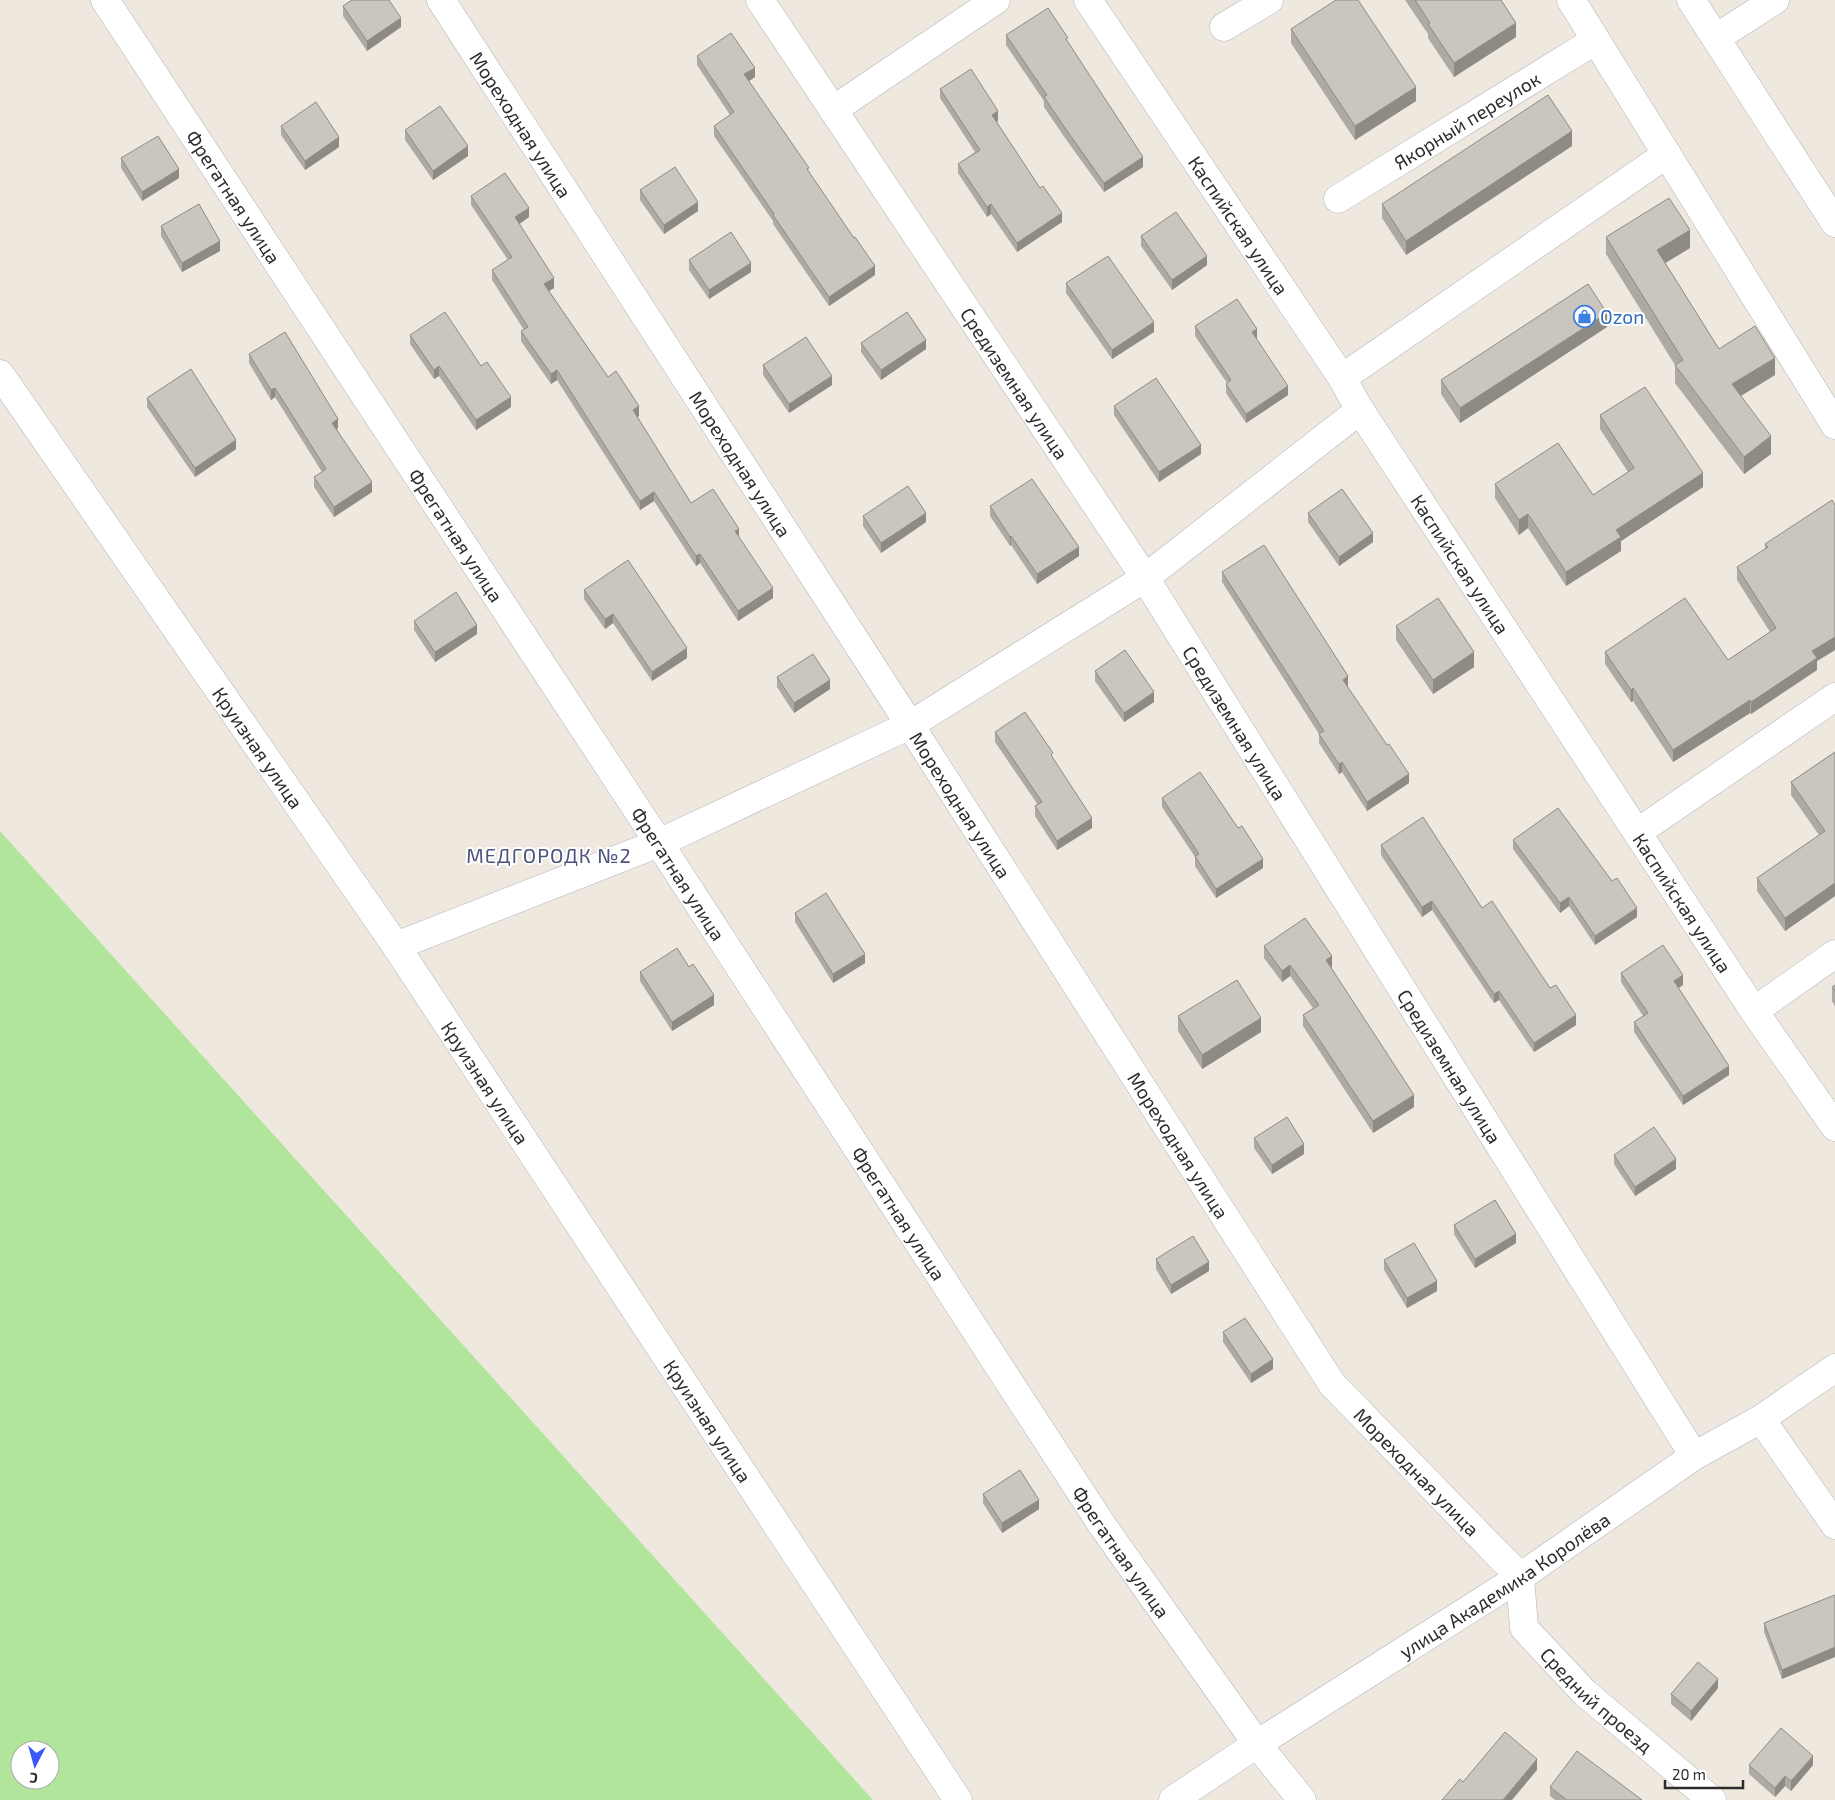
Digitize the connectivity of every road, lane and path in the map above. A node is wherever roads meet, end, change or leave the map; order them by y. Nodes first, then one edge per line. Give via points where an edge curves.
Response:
1 (105, 0) edge
2 (441, 0) edge
3 (760, 0) edge
4 (996, 0) edge
5 (1088, 0) edge
6 (1269, 0) edge
7 (1571, 0) edge
8 (1691, 0) edge
9 (1775, 0) edge
10 (1224, 27) dead end
11 (1716, 38) junction
12 (1596, 40) junction
13 (833, 110) junction
14 (1666, 154) junction
15 (1338, 199) dead end
16 (1835, 223) edge
17 (0, 374) edge
18 (1342, 378) junction
19 (1360, 410) junction
20 (1835, 425) edge
21 (1145, 578) junction
22 (1835, 697) edge
23 (910, 725) junction
24 (1638, 832) junction
25 (659, 843) junction
26 (396, 946) junction
27 (1835, 954) edge
28 (1754, 1011) junction
29 (1835, 1128) edge
30 (1835, 1368) edge
31 (1761, 1419) junction
32 (1694, 1456) junction
33 (1835, 1525) edge
34 (1520, 1577) junction
35 (1257, 1744) junction
36 (958, 1800) edge
37 (1173, 1800) edge
38 (1302, 1800) edge
39 (1712, 1800) edge

1 - 25 street, Фрегатная улица
2 - 23 street, Мореходная улица
3 - 13 street, Средиземная улица
4 - 13 street
5 - 18 street, Каспийская улица
6 - 10 street
7 - 12 street
8 - 11 street
9 - 11 street
11 - 16 street
12 - 14 street
12 - 15 street, Якорный переулок
13 - 21 street, Средиземная улица
14 - 18 street
14 - 20 street
17 - 26 street, Круизная улица
18 - 19 street, Каспийская улица
19 - 21 street
19 - 24 street, Каспийская улица
21 - 23 street
21 - 32 street, Средиземная улица
22 - 24 street
23 - 25 street
23 - 34 street, Мореходная улица via 1332,1384
24 - 28 street, Каспийская улица
25 - 26 street
25 - 35 street, Фрегатная улица via 1102,1525
26 - 36 street, Круизная улица
27 - 28 street
28 - 29 street, Каспийская улица
30 - 31 street, улица Академика Королёва
31 - 32 street, улица Академика Королёва
31 - 33 street
32 - 34 street, улица Академика Королёва
34 - 35 street, улица Академика Королёва
34 - 39 street, Средний проезд via 1524,1628 1585,1693
35 - 37 street, улица Академика Королёва
35 - 38 street, Фрегатная улица

